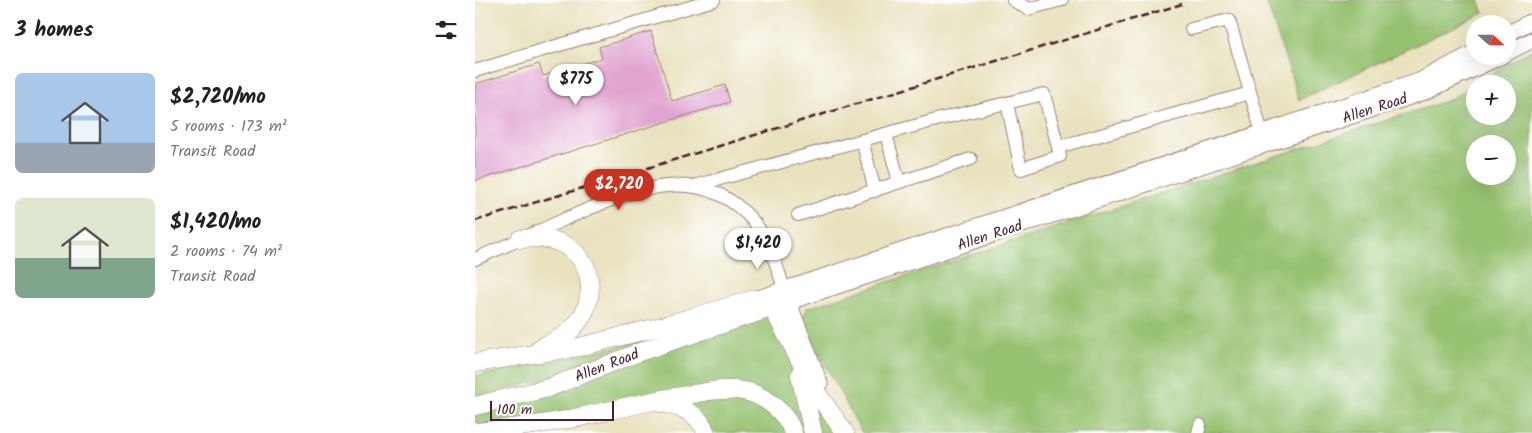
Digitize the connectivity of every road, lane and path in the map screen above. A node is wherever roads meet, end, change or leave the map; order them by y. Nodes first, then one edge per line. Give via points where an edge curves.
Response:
1 (714, 0) edge
2 (1013, 0) edge
3 (1062, 0) edge
4 (1532, 21) edge
5 (1191, 29) dead end
6 (1516, 29) edge
7 (1532, 40) edge
8 (1516, 48) edge
9 (1466, 57) edge
10 (1483, 65) edge
11 (475, 72) edge
12 (1250, 93) junction
13 (1007, 103) junction
14 (1262, 133) junction
15 (886, 134) junction
16 (862, 140) junction
17 (1058, 147) junction
18 (971, 159) dead end
19 (899, 182) junction
20 (694, 186) junction
21 (875, 190) junction
22 (798, 215) dead end
23 (520, 239) junction
24 (475, 260) edge
25 (786, 296) junction
26 (755, 299) junction
27 (771, 308) junction
28 (791, 344) junction
29 (518, 358) junction
30 (475, 363) edge
31 (653, 401) junction
32 (475, 406) edge
33 (475, 432) edge
34 (706, 433) edge
35 (793, 433) edge
36 (813, 433) edge
37 (846, 433) edge

1 - 11 street
2 - 3 street via 1027,9
4 - 6 main road
5 - 12 street via 1229,20
7 - 8 main road
9 - 14 main road, Allen Road via 1419,81
10 - 25 main road, Allen Road via 1425,92
12 - 14 street
12 - 17 street
13 - 15 street
13 - 17 street via 1044,94
13 - 17 street via 1021,169 1060,156
14 - 25 main road, Allen Road
15 - 16 street
15 - 19 street
16 - 20 street
16 - 21 street
18 - 19 street
19 - 21 street
20 - 23 street via 665,185 638,190
20 - 25 street via 734,204 755,223 764,237 776,279
21 - 22 street
23 - 24 street
23 - 29 highway via 550,239 568,246 586,268 590,287 588,303 571,330
25 - 26 main road, Allen Road
25 - 27 main road, Allen Road
25 - 37 main road via 820,383
26 - 27 highway
26 - 29 highway, Allen Road via 579,347
27 - 28 highway
27 - 32 highway, Allen Road via 642,351 548,388
28 - 36 highway
28 - 37 highway via 817,394
29 - 30 highway, Allen Road
31 - 33 highway via 568,419
31 - 34 highway via 685,408 696,416
31 - 35 highway via 743,390 758,395 779,411

